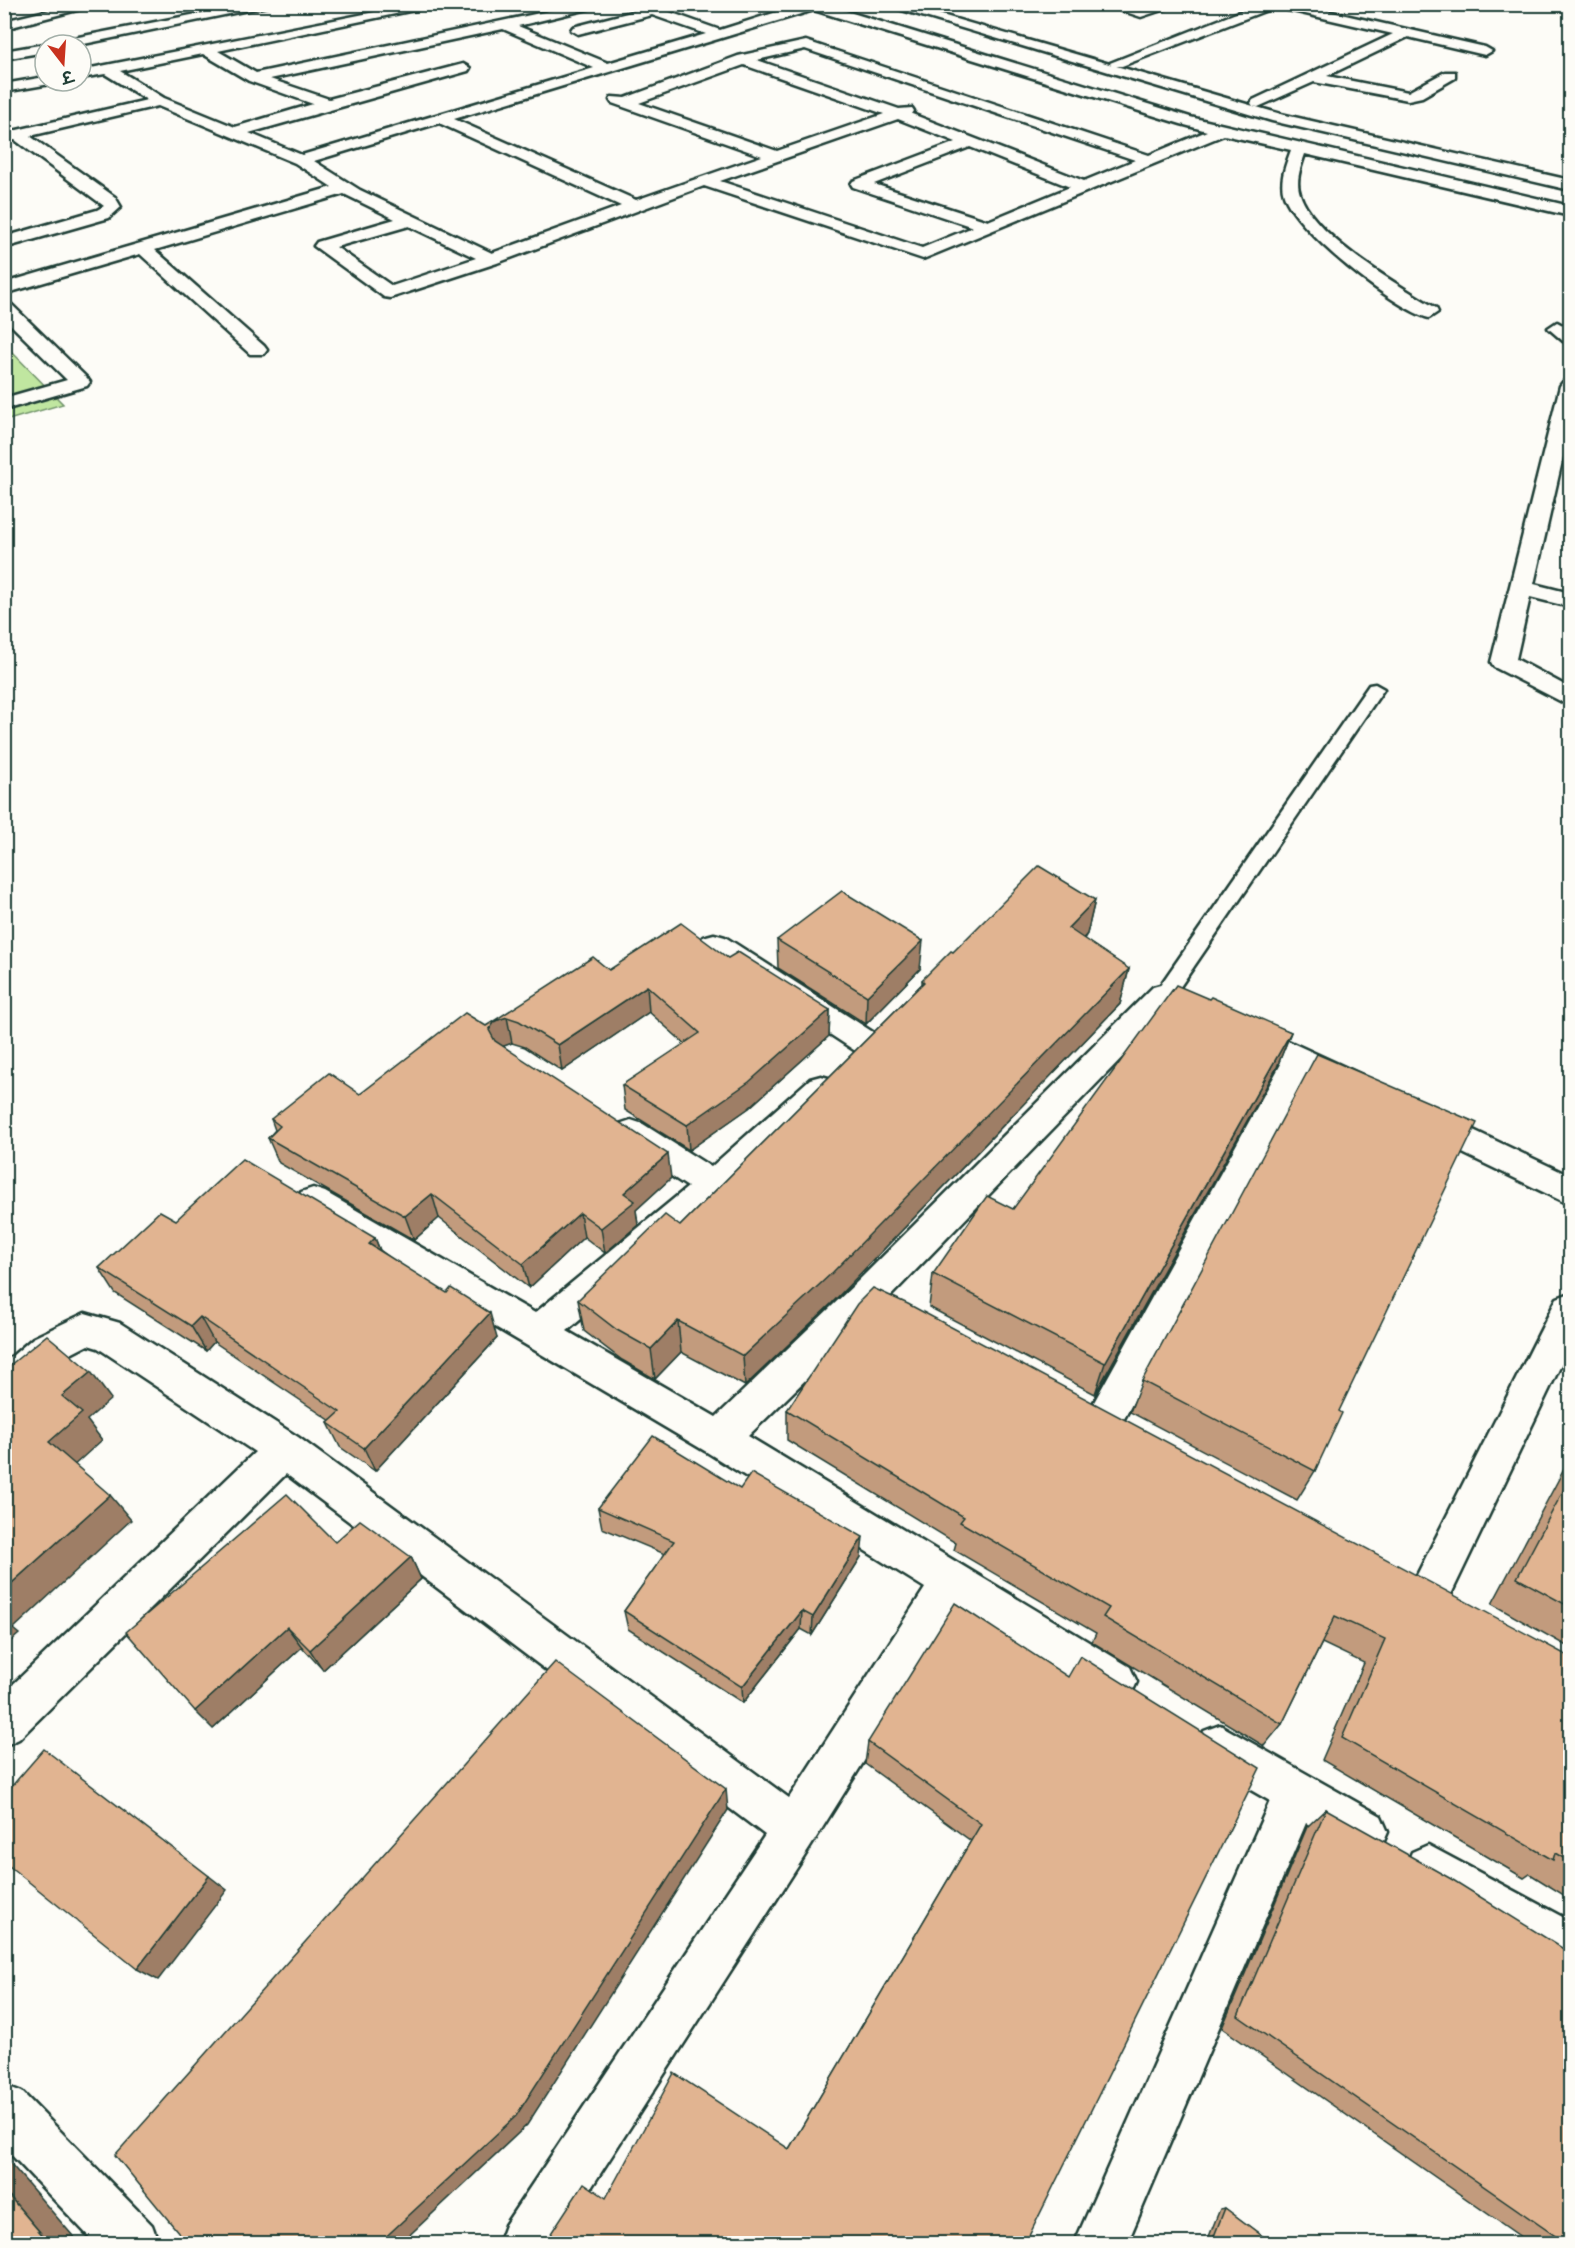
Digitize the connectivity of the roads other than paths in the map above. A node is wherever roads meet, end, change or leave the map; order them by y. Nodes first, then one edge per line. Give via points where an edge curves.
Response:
1 (94, 4) edge
2 (271, 4) edge
3 (437, 4) edge
4 (603, 4) edge
5 (633, 4) edge
6 (888, 4) edge
7 (918, 4) edge
8 (1108, 4) edge
9 (1174, 4) edge
10 (1272, 4) edge
11 (1277, 4) edge
12 (811, 5) edge
13 (1305, 7) edge
14 (337, 8) dead end
15 (651, 11) junction
16 (363, 20) junction
17 (9, 24) edge
18 (505, 25) junction
19 (1406, 33) junction
20 (722, 35) junction
21 (33, 36) edge
22 (93, 38) edge
23 (541, 40) junction
24 (410, 45) junction
25 (692, 45) junction
26 (33, 50) edge
27 (206, 50) junction
28 (1485, 51) dead end
29 (4, 55) edge
30 (744, 60) junction
31 (1117, 63) junction
32 (107, 69) junction
33 (609, 69) junction
34 (1022, 70) junction
35 (93, 72) edge
36 (1450, 75) dead end
37 (254, 78) junction
38 (1315, 78) junction
39 (993, 80) dead end
40 (564, 82) junction
41 (33, 83) edge
42 (503, 85) dead end
43 (975, 86) dead end
44 (4, 88) edge
45 (585, 89) dead end
46 (524, 93) junction
47 (954, 94) junction
48 (605, 96) dead end
49 (159, 101) junction
50 (625, 103) junction
51 (1258, 103) junction
52 (328, 104) junction
53 (899, 114) junction
54 (440, 118) junction
55 (1222, 130) junction
56 (236, 132) junction
57 (11, 136) edge
58 (970, 142) junction
59 (1299, 148) junction
60 (778, 156) junction
61 (301, 160) junction
62 (1152, 161) junction
63 (1570, 176) edge
64 (704, 181) junction
65 (1570, 185) edge
66 (345, 188) junction
67 (1086, 188) junction
68 (635, 206) junction
69 (1570, 211) edge
70 (411, 220) junction
71 (989, 227) junction
72 (4, 243) edge
73 (144, 249) junction
74 (491, 259) junction
75 (4, 289) edge
76 (4, 307) edge
77 (1428, 312) dead end
78 (257, 350) dead end
79 (1570, 386) edge
80 (4, 404) edge
81 (1521, 588) junction
82 (1570, 600) edge
83 (1375, 689) dead end
84 (1570, 698) edge
85 (714, 944) edge
86 (1164, 996) junction
87 (892, 1020) edge
88 (868, 1044) junction
89 (1300, 1059) junction
90 (1373, 1095) edge
91 (1404, 1110) edge
92 (603, 1115) edge
93 (279, 1182) edge
94 (713, 1186) junction
95 (1570, 1191) edge
96 (1570, 1309) edge
97 (538, 1333) junction
98 (4, 1387) edge
99 (1103, 1422) edge
100 (719, 1439) junction
101 (284, 1450) junction
102 (953, 1581) junction
103 (1429, 1593) edge
104 (1145, 1700) edge
105 (4, 1724) edge
106 (1185, 1725) edge
107 (1296, 1794) junction
108 (795, 1830) junction
109 (1570, 1947) edge
110 (4, 2110) edge
111 (134, 2244) edge
112 (524, 2244) edge
113 (1100, 2244) edge

1 - 17 street
2 - 22 street
3 - 16 street
4 - 18 street
5 - 15 street
6 - 65 street via 1277,118
7 - 31 street
8 - 9 street via 1141,13
10 - 31 street
11 - 13 street
12 - 20 street
12 - 34 street
13 - 19 street
14 - 16 street
15 - 20 street
15 - 23 street
16 - 27 street
17 - 21 street
18 - 23 street
18 - 24 street
19 - 28 street
19 - 38 street
20 - 25 street
23 - 33 street
24 - 37 street
24 - 52 street via 468,70
25 - 30 street
25 - 33 street
26 - 29 street
27 - 32 street
27 - 37 street
30 - 47 street via 806,45
30 - 50 street
30 - 53 street
31 - 51 street
32 - 35 street
32 - 49 street
33 - 40 street
34 - 39 street
34 - 55 street
36 - 38 street via 1408,96
37 - 52 street
38 - 51 street
40 - 45 street
40 - 46 street
41 - 44 street
42 - 46 street
43 - 47 street
46 - 54 street
47 - 53 street
47 - 62 street
48 - 50 street
49 - 56 street
49 - 57 street
50 - 60 street
51 - 63 street
52 - 56 street
53 - 58 street
53 - 60 street
54 - 61 street
54 - 68 street
55 - 59 street
55 - 62 street
56 - 61 street
57 - 72 street via 109,200 112,207 103,214
58 - 67 street
58 - 71 street via 859,184
59 - 69 street
59 - 77 street via 1291,193 1302,215 1361,270
60 - 64 street
61 - 66 street
62 - 67 street
64 - 68 street
64 - 71 street via 923,254
66 - 70 street
66 - 73 street
67 - 71 street
68 - 74 street
70 - 74 street
70 - 74 street via 323,246 390,293
73 - 75 street
73 - 78 street
76 - 80 street via 80,382
79 - 81 street
81 - 82 street
81 - 84 street via 1503,662
83 - 86 lane
85 - 88 street
86 - 89 street
86 - 100 street via 883,1304
87 - 88 street
88 - 94 street
89 - 90 street
89 - 99 street
91 - 95 street
92 - 94 street
93 - 97 street
94 - 97 street
96 - 103 street
97 - 100 street
98 - 101 street via 46,1349 86,1329 107,1334
100 - 102 street
101 - 105 street
101 - 108 street
102 - 104 street
102 - 108 street
106 - 107 street
107 - 109 street
107 - 113 street
108 - 112 street
110 - 111 street

